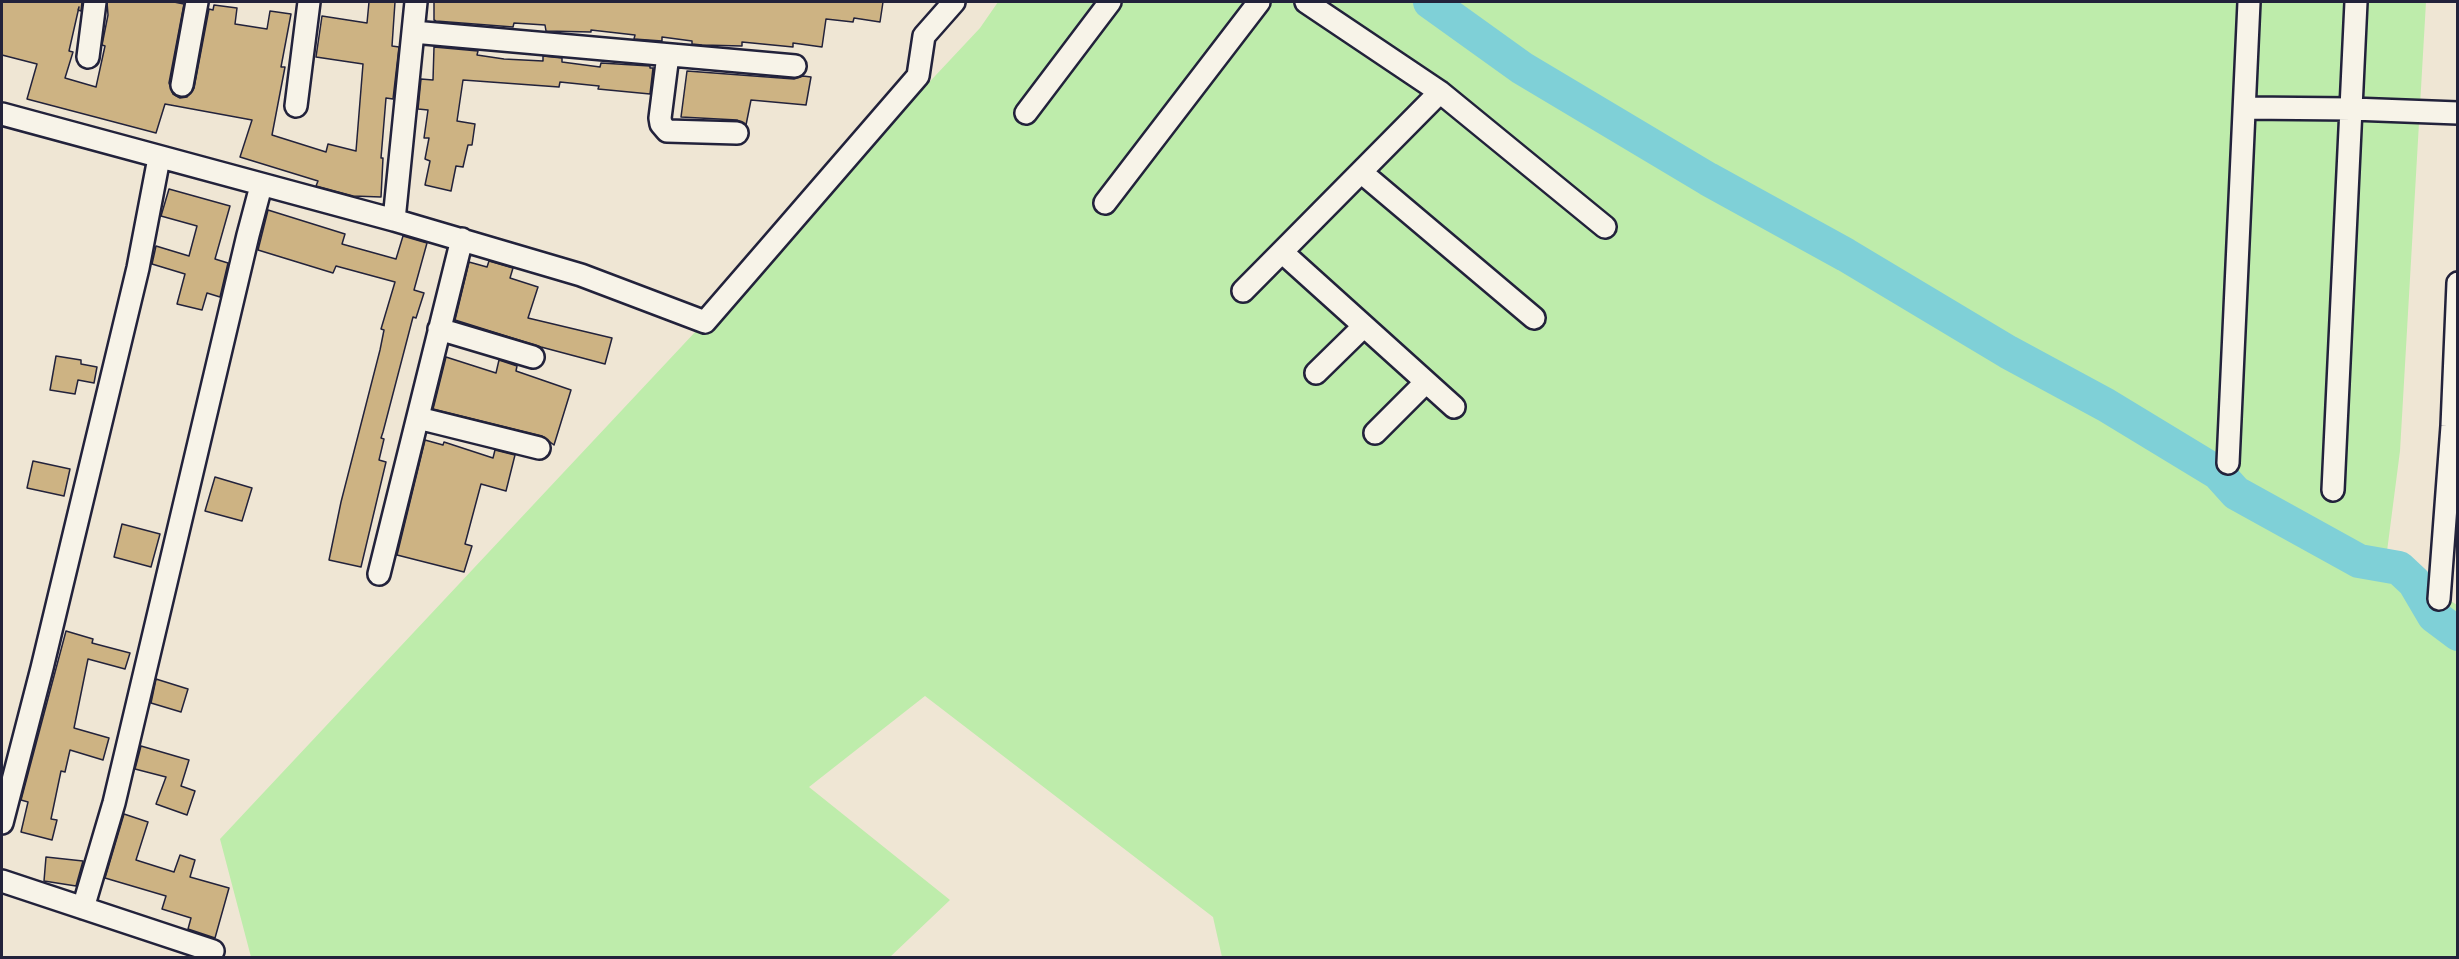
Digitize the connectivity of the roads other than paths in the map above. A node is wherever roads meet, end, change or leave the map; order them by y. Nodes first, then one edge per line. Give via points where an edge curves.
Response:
1 (95, 2) edge
2 (197, 2) edge
3 (309, 2) edge
4 (416, 2) edge
5 (954, 2) edge
6 (1110, 2) edge
7 (1259, 2) edge
8 (1306, 2) edge
9 (2249, 2) edge
10 (2356, 2) edge
11 (413, 32) junction
12 (668, 55) junction
13 (88, 57) dead end
14 (795, 66) dead end
15 (182, 85) dead end
16 (1440, 92) junction
17 (296, 106) dead end
18 (2245, 108) junction
19 (2352, 109) junction
20 (1026, 112) dead end
21 (2457, 113) edge
22 (2, 114) edge
23 (737, 134) dead end
24 (159, 158) junction
25 (1361, 172) junction
26 (261, 186) junction
27 (1106, 203) dead end
28 (393, 220) junction
29 (1605, 227) dead end
30 (462, 239) junction
31 (1282, 252) junction
32 (2457, 283) edge
33 (1243, 291) dead end
34 (1534, 318) dead end
35 (1364, 326) junction
36 (439, 329) junction
37 (533, 357) dead end
38 (1316, 373) dead end
39 (1426, 382) junction
40 (1454, 407) dead end
41 (418, 418) junction
42 (2455, 426) edge
43 (1375, 433) dead end
44 (539, 448) dead end
45 (2228, 463) dead end
46 (2333, 490) dead end
47 (379, 574) dead end
48 (2439, 599) dead end
49 (2, 823) edge
50 (2, 881) edge
51 (83, 908) junction
52 (213, 951) dead end

1 - 13 street
2 - 15 street
3 - 17 street
4 - 11 street
5 - 30 street via 924,36 918,76 705,322 581,275
6 - 20 street
7 - 27 street
8 - 16 street
9 - 18 street
10 - 19 street
11 - 12 street
11 - 28 street
12 - 14 street
12 - 23 street via 660,118 667,131
16 - 25 street
16 - 29 street
18 - 19 street
18 - 45 street
19 - 21 street
19 - 46 street
22 - 24 street
24 - 26 street
24 - 49 street via 121,336
25 - 31 street
25 - 34 street
26 - 28 street
26 - 51 street via 114,803
28 - 30 street
30 - 36 street
31 - 33 street
31 - 35 street
32 - 42 street
35 - 38 street
35 - 39 street
36 - 37 street
36 - 41 street
39 - 40 street
39 - 43 street
41 - 44 street
41 - 47 street
42 - 48 street
50 - 51 street
51 - 52 street

